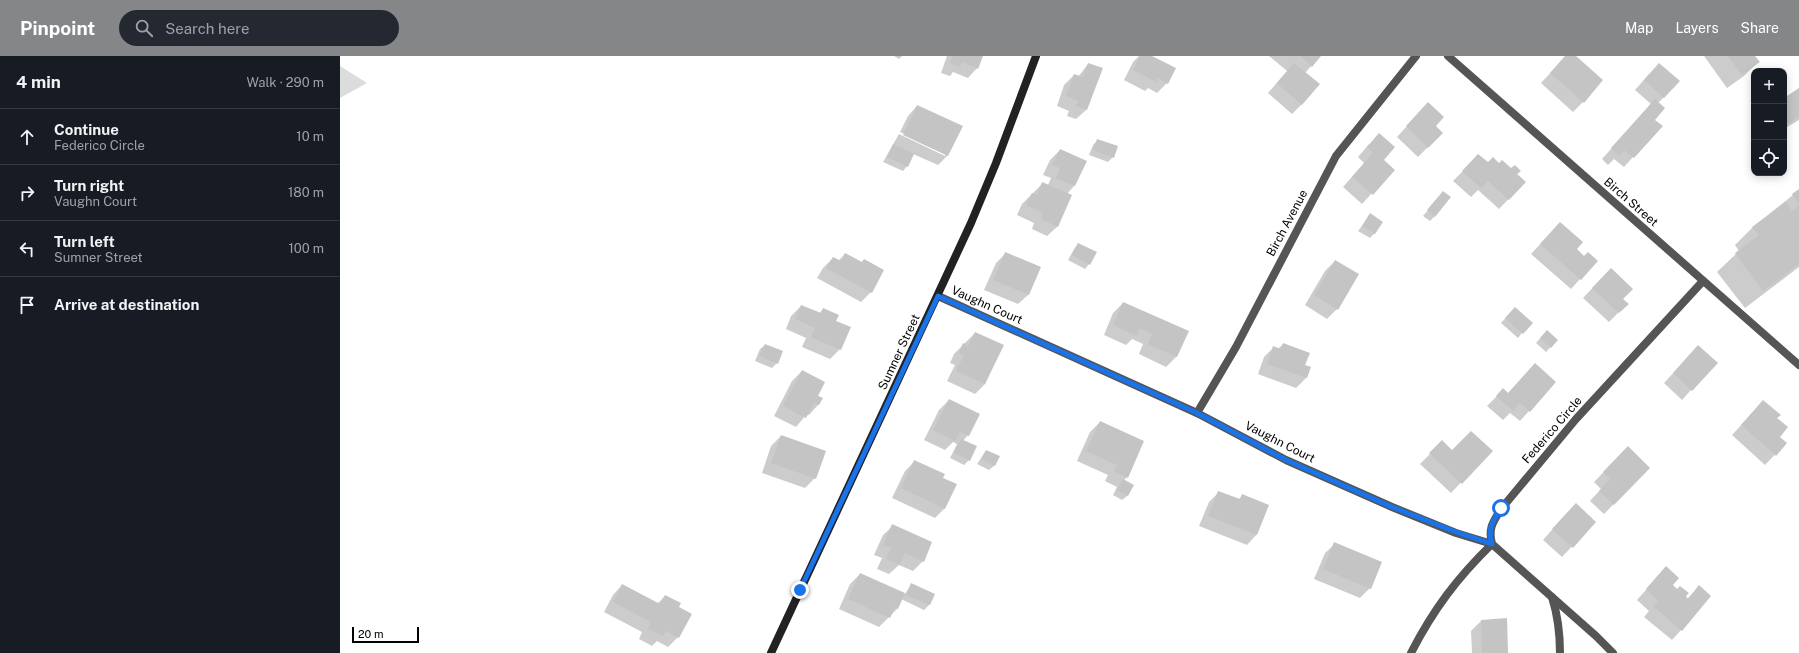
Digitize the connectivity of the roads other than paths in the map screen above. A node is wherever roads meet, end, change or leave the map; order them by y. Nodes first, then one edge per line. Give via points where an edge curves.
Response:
1 (1036, 56) edge
2 (1416, 56) edge
3 (1448, 56) edge
4 (1703, 281) junction
5 (938, 296) junction
6 (1799, 365) edge
7 (1197, 413) junction
8 (1492, 544) junction
9 (1552, 596) junction
10 (771, 653) edge
11 (1411, 653) edge
12 (1560, 653) edge
13 (1613, 653) edge

1 - 5 main road, Sumner Street via 991,176
2 - 7 street, Birch Avenue via 1336,156 1236,347
3 - 4 street, Birch Street
4 - 6 street, Birch Street
4 - 8 street, Federico Circle via 1576,419 1501,508 1489,534
5 - 7 street, Vaughn Court
5 - 10 main road, Sumner Street
7 - 8 street, Vaughn Court via 1286,460 1392,507
8 - 9 street
8 - 11 street via 1467,568 1443,598
9 - 12 street via 1558,614
9 - 13 street

